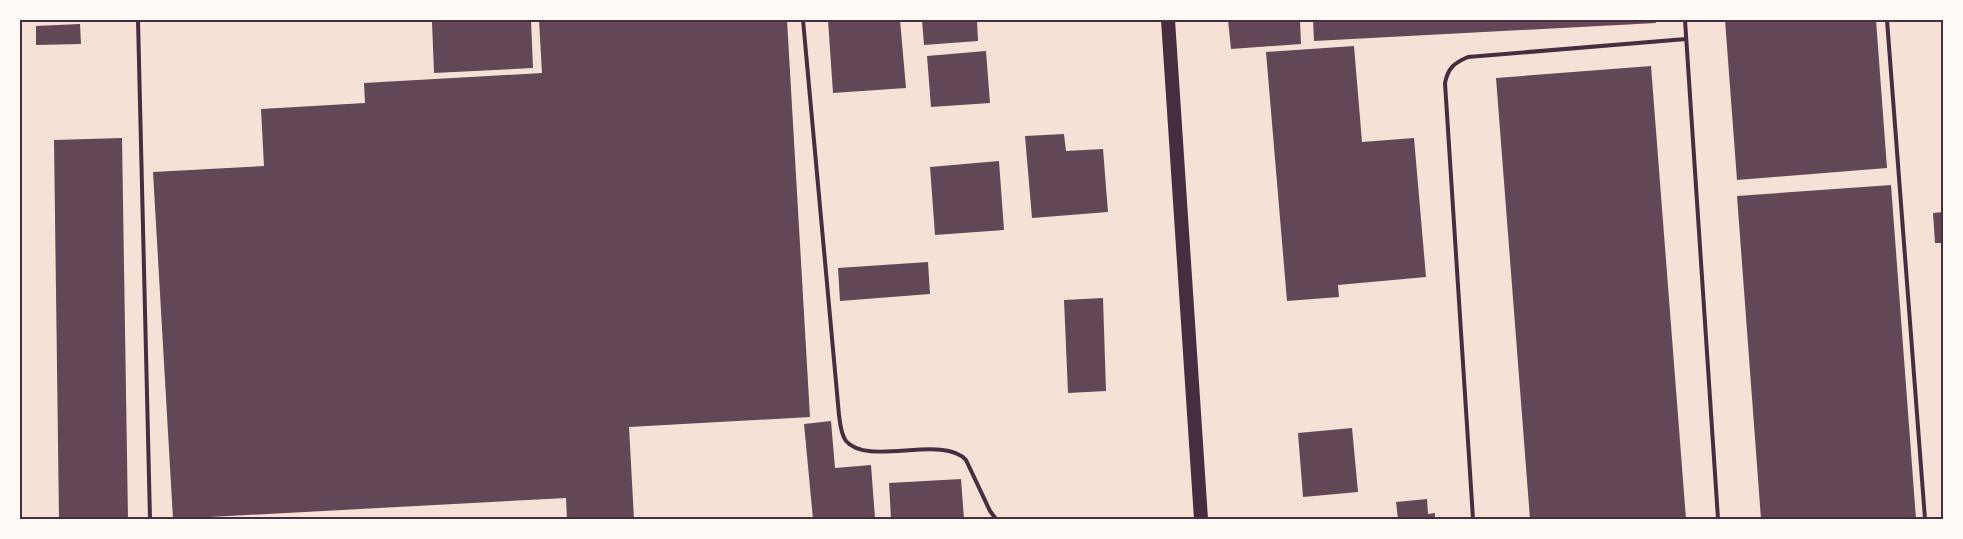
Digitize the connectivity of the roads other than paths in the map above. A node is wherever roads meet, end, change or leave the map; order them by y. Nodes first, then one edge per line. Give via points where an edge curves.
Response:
1 (138, 20) edge
2 (803, 20) edge
3 (1168, 20) edge
4 (1685, 20) edge
5 (1887, 20) edge
6 (1686, 39) junction
7 (150, 519) edge
8 (996, 519) edge
9 (1201, 519) edge
10 (1473, 519) edge
11 (1718, 519) edge
12 (1925, 519) edge

1 - 7 lane
2 - 8 lane via 842,431 847,442 856,448 872,451 948,450 961,454
3 - 9 highway
4 - 6 lane
5 - 12 lane
6 - 10 lane via 1468,57 1455,63 1447,72 1445,83
6 - 11 lane

